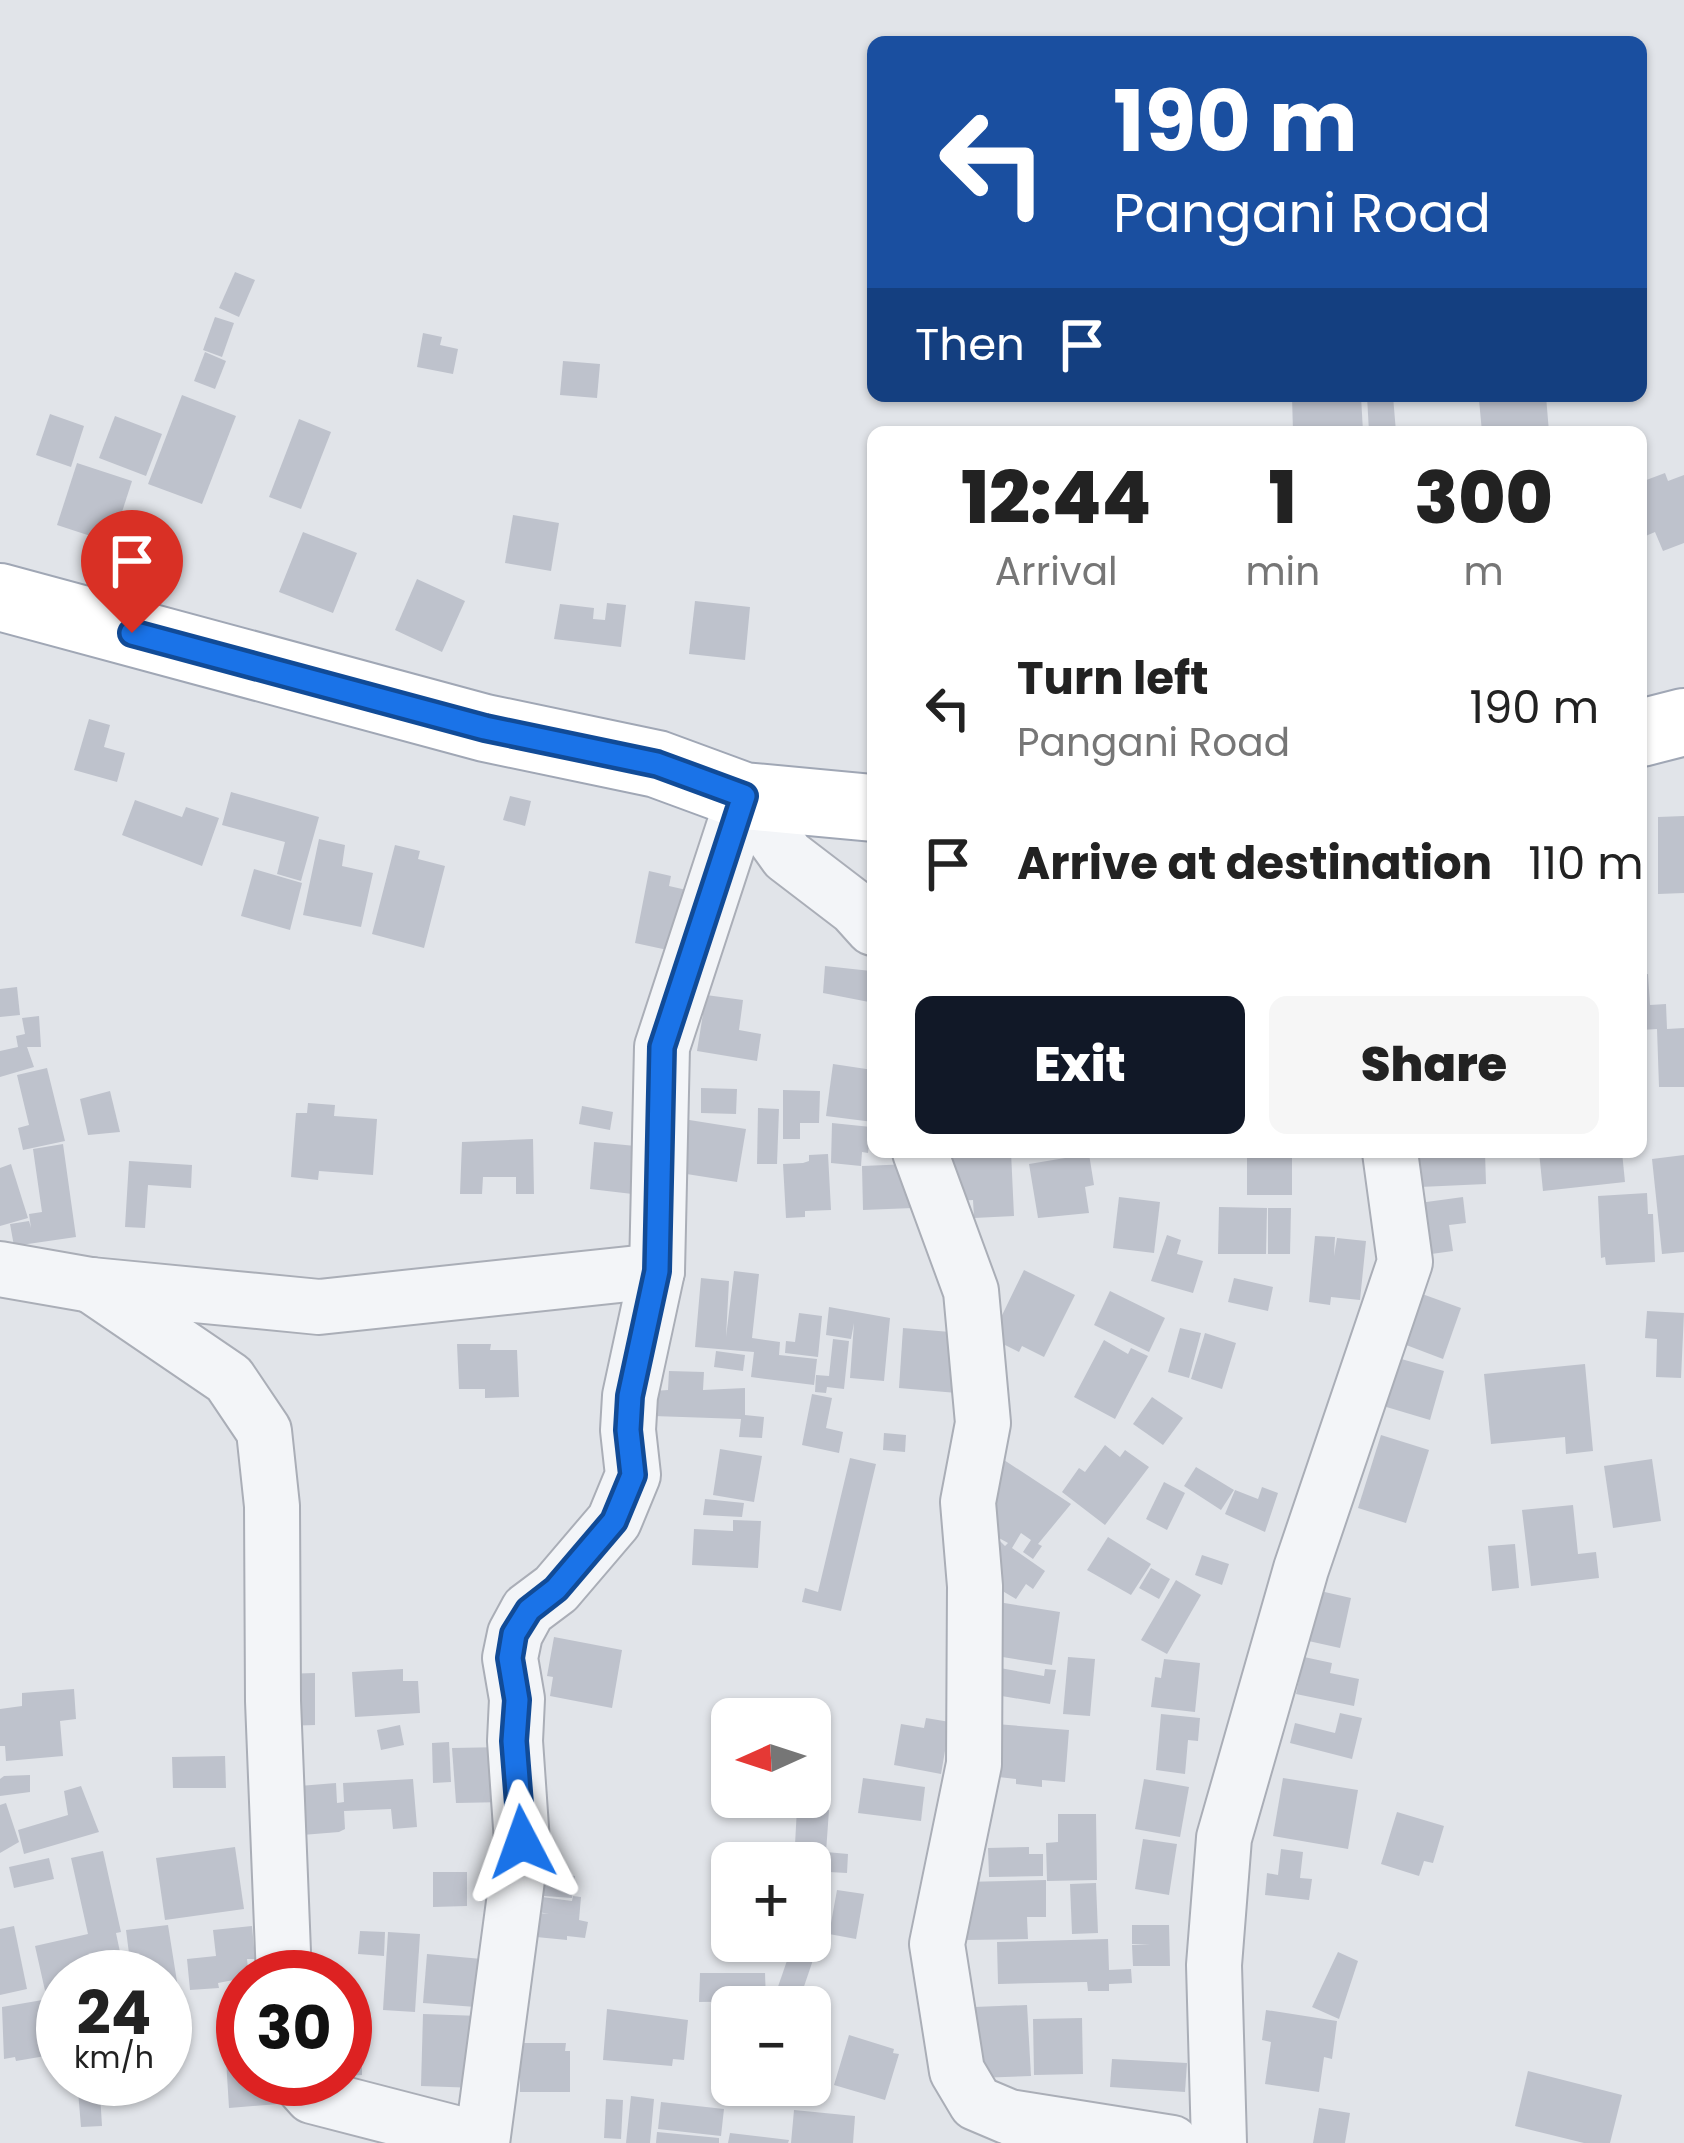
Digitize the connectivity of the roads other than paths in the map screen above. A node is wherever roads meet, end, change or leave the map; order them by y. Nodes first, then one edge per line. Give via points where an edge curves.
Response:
1 (0, 597) edge
2 (1684, 722) edge
3 (1647, 731) edge
4 (744, 796) junction
5 (867, 807) edge
6 (867, 921) edge
7 (922, 1158) edge
8 (1391, 1158) edge
9 (0, 1269) edge
10 (657, 1271) junction
11 (91, 1285) junction
12 (283, 1950) edge
13 (350, 2106) edge
14 (482, 2141) edge
15 (1172, 2143) edge
16 (1219, 2143) edge

1 - 4 main road via 485,728 657,764
2 - 3 main road
4 - 5 main road
4 - 6 street via 787,856
4 - 10 street via 662,1047
7 - 15 street via 971,1291 982,1423 968,1502 974,1764 937,1944 957,2072 976,2103 1009,2117
8 - 16 street via 1405,1262 1300,1569 1224,1838 1214,1964
9 - 11 street
10 - 11 street via 320,1307
10 - 14 street via 630,1396 633,1475 614,1521 514,1634 522,1842
11 - 12 street via 229,1379 263,1430 272,1506
13 - 14 street

